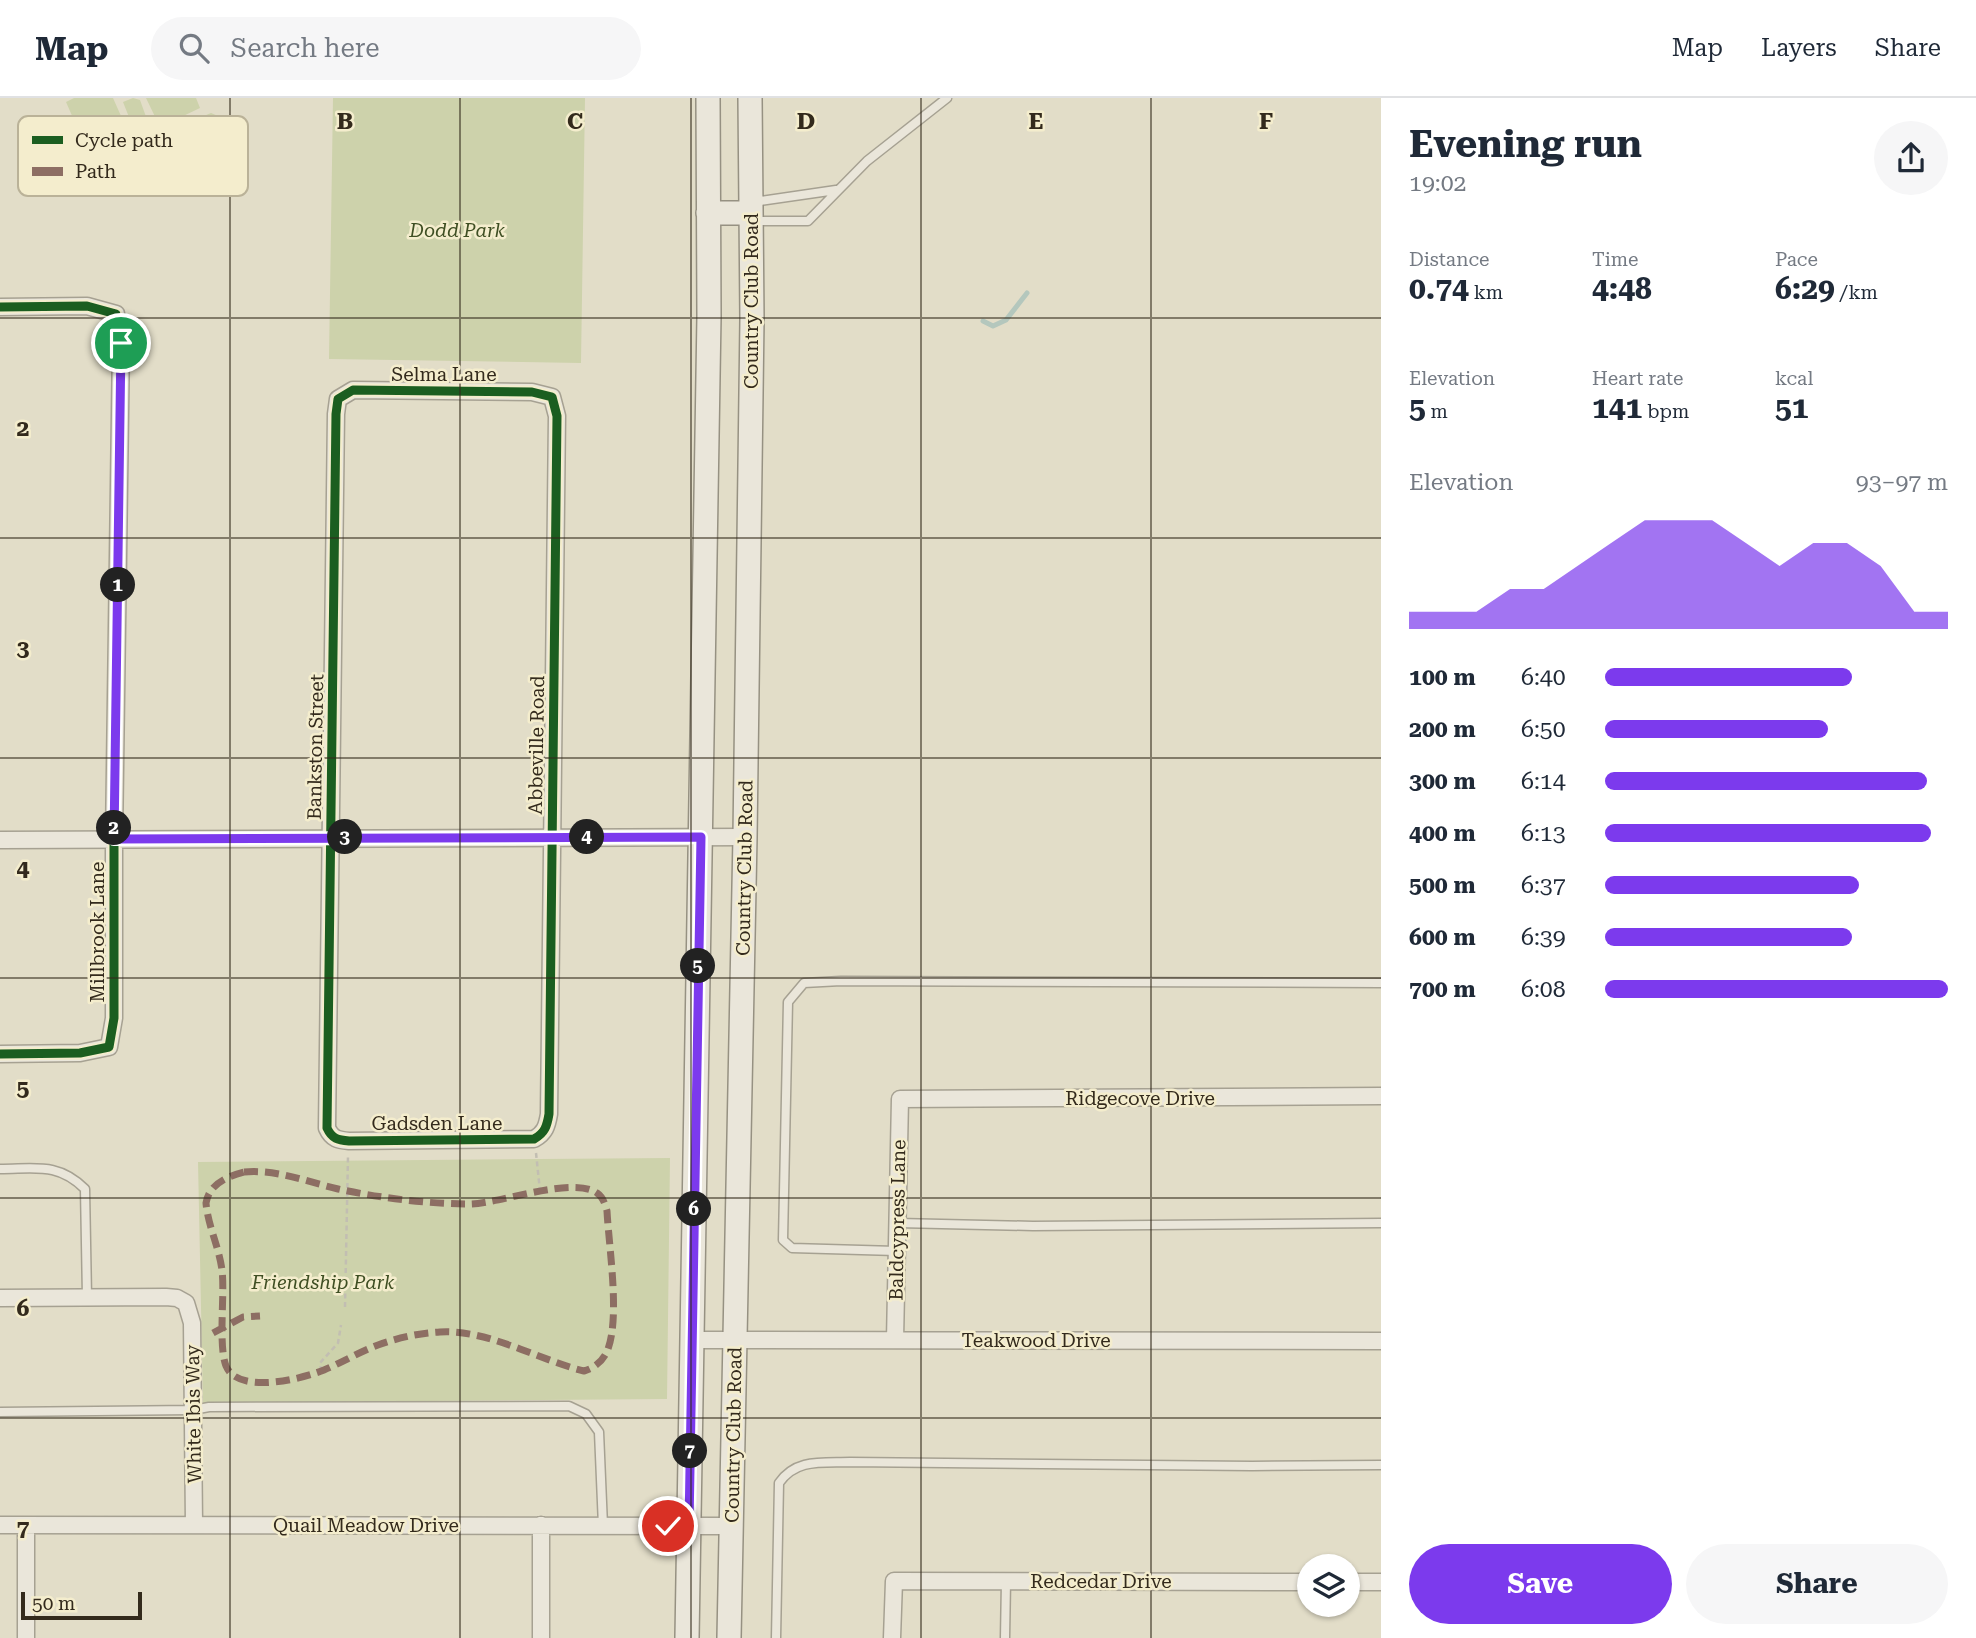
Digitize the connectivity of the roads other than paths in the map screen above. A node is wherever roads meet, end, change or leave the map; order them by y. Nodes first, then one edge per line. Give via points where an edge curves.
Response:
1 (708, 98) edge
2 (750, 98) edge
3 (947, 98) edge
4 (836, 190) junction
5 (750, 212) junction
6 (708, 213) junction
7 (0, 307) edge
8 (552, 397) joint
9 (338, 399) joint
10 (332, 837) junction
11 (553, 837) junction
12 (701, 837) junction
13 (746, 837) junction
14 (114, 839) junction
15 (0, 840) edge
16 (1381, 983) edge
17 (0, 1054) edge
18 (1381, 1096) edge
19 (900, 1099) joint
20 (543, 1134) joint
21 (331, 1136) joint
22 (0, 1169) edge
23 (897, 1223) junction
24 (1381, 1223) edge
25 (896, 1251) junction
26 (87, 1297) junction
27 (0, 1298) edge
28 (691, 1340) junction
29 (734, 1340) junction
30 (895, 1340) junction
31 (1381, 1341) edge
32 (193, 1410) junction
33 (0, 1412) edge
34 (1381, 1465) edge
35 (0, 1525) edge
36 (194, 1525) junction
37 (541, 1525) junction
38 (26, 1526) junction
39 (603, 1526) junction
40 (689, 1526) junction
41 (731, 1527) junction
42 (1006, 1581) junction
43 (1297, 1582) edge
44 (1360, 1582) edge
45 (1381, 1582) edge
46 (26, 1638) edge
47 (541, 1638) edge
48 (687, 1638) edge
49 (729, 1638) edge
50 (776, 1638) edge
51 (892, 1638) edge
52 (1004, 1638) edge

1 - 6 main road
2 - 5 main road, Country Club Road
3 - 4 lane
4 - 5 lane
4 - 5 lane via 808,221
5 - 6 main road
5 - 13 main road, Country Club Road
6 - 12 main road
7 - 14 street, Millbrook Lane via 87,306 116,314 121,343
8 - 9 street, Selma Lane via 532,391 353,390
8 - 11 street, Abbeville Road via 557,416
9 - 10 street, Bankston Street
10 - 11 street
10 - 14 street
10 - 21 street, Bankston Street via 327,1120
11 - 12 street
11 - 20 street, Abbeville Road via 549,1114
12 - 13 street
12 - 28 main road
13 - 29 main road, Country Club Road
14 - 15 street
14 - 17 street, Millbrook Lane via 114,1018 109,1048
16 - 25 lane via 804,984 788,1002 783,1240 792,1248
18 - 19 street, Ridgecove Drive
19 - 23 street, Baldcypress Lane
20 - 21 street, Gadsden Lane via 510,1140 349,1141
22 - 26 lane via 51,1169 71,1175 85,1189
23 - 24 lane
23 - 25 street, Baldcypress Lane
25 - 30 street, Baldcypress Lane
26 - 27 street
26 - 32 street, White Ibis Way via 166,1297 186,1303 192,1323
28 - 29 street, Teakwood Drive
28 - 40 main road
29 - 30 street, Teakwood Drive
29 - 41 main road, Country Club Road
30 - 31 street, Teakwood Drive
32 - 33 lane
32 - 36 street, White Ibis Way
32 - 39 lane via 569,1406 586,1414 599,1432
34 - 50 lane via 803,1465 788,1470 779,1483
35 - 38 street, Quail Meadow Drive
36 - 37 street, Quail Meadow Drive
36 - 38 street, Quail Meadow Drive
37 - 39 street, Quail Meadow Drive
37 - 47 street
38 - 46 street
39 - 40 street, Quail Meadow Drive
40 - 41 street, Quail Meadow Drive
40 - 48 main road
41 - 49 main road, Country Club Road
42 - 43 street, Redcedar Drive
42 - 51 street, Redcedar Drive via 894,1581
42 - 52 lane
44 - 45 street

